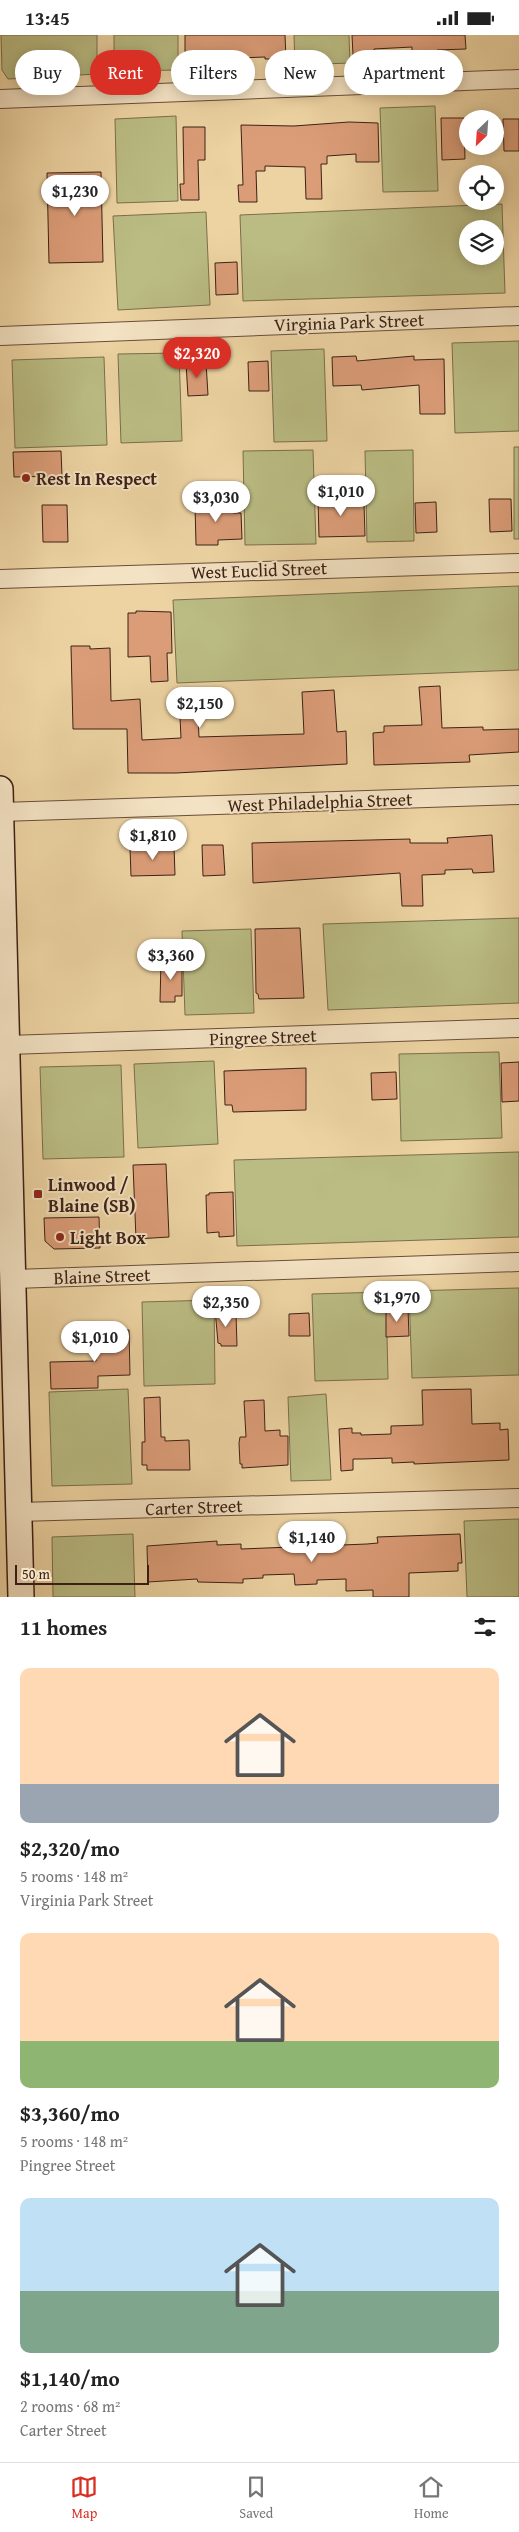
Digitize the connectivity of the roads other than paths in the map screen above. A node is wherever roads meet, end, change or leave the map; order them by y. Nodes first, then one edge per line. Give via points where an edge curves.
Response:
1 (519, 79) edge
2 (0, 99) edge
3 (519, 316) edge
4 (0, 336) edge
5 (519, 563) edge
6 (0, 579) edge
7 (519, 795) edge
8 (0, 801) edge
9 (2, 868) edge
10 (519, 1028) edge
11 (8, 1045) junction
12 (5, 1139) edge
13 (519, 1262) edge
14 (14, 1279) junction
15 (9, 1410) edge
16 (519, 1498) edge
17 (19, 1512) junction
18 (21, 1597) edge

1 - 2 street
3 - 4 street, Virginia Park Street
5 - 6 street, West Euclid Street
7 - 8 street, West Philadelphia Street
8 - 9 street
9 - 11 street
10 - 11 street, Pingree Street
11 - 12 street
12 - 14 street
13 - 14 street, Blaine Street
14 - 15 street
15 - 17 street
16 - 17 street, Carter Street
17 - 18 street

